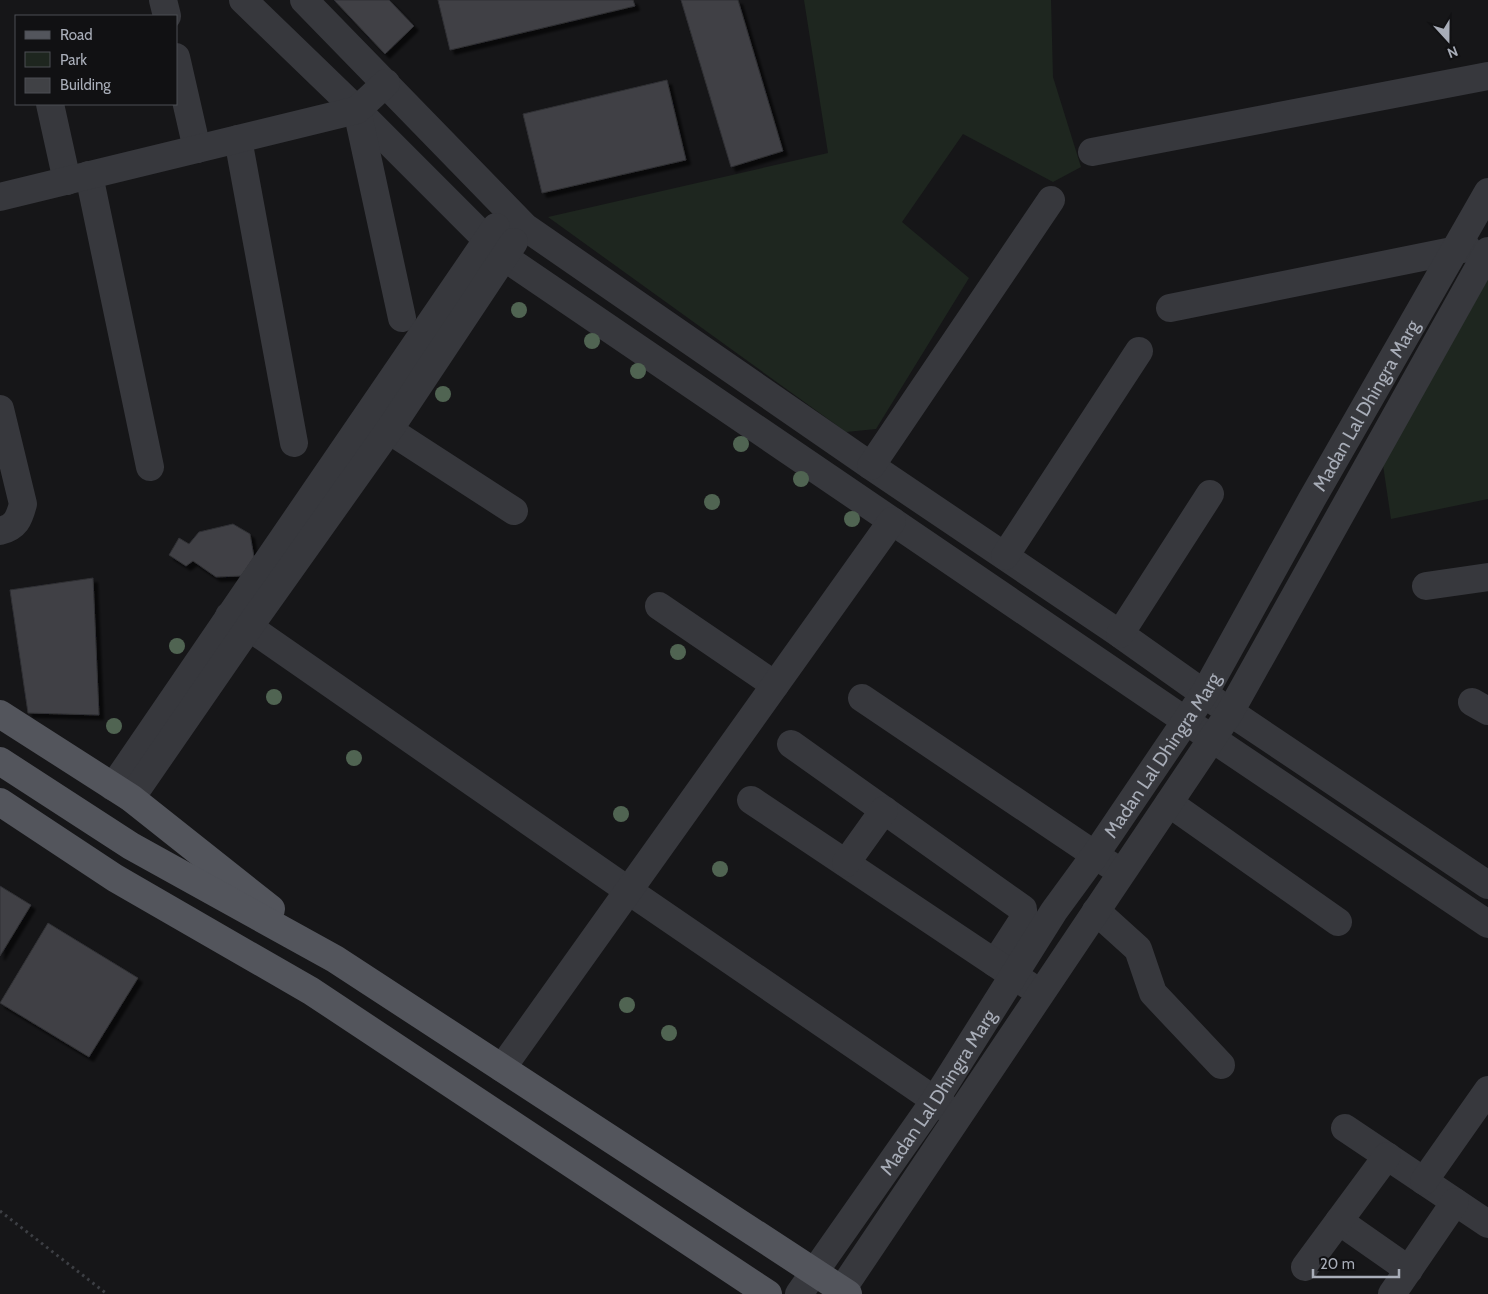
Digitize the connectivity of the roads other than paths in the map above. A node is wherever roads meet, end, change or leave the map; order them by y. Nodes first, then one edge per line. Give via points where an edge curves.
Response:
1 (163, 0) edge
2 (243, 0) edge
3 (304, 0) edge
4 (167, 15) edge
5 (178, 66) edge
6 (1488, 76) edge
7 (386, 83) junction
8 (50, 105) edge
9 (357, 110) junction
10 (238, 139) junction
11 (197, 149) junction
12 (1092, 152) dead end
13 (78, 178) junction
14 (1488, 192) edge
15 (0, 197) edge
16 (1051, 200) dead end
17 (516, 218) junction
18 (1488, 245) edge
19 (495, 249) junction
20 (1455, 250) junction
21 (1488, 251) edge
22 (1170, 308) dead end
23 (402, 318) dead end
24 (1139, 352) dead end
25 (0, 409) edge
26 (367, 415) junction
27 (390, 430) junction
28 (294, 443) dead end
29 (871, 466) junction
30 (150, 467) dead end
31 (1210, 494) dead end
32 (1312, 498) junction
33 (1343, 510) junction
34 (514, 511) dead end
35 (892, 521) junction
36 (0, 531) edge
37 (1005, 556) junction
38 (1488, 577) edge
39 (1426, 586) dead end
40 (659, 606) dead end
41 (239, 622) junction
42 (1120, 634) junction
43 (775, 685) junction
44 (1204, 694) junction
45 (862, 698) dead end
46 (1230, 712) junction
47 (0, 714) edge
48 (1186, 721) junction
49 (1212, 739) junction
50 (791, 744) dead end
51 (0, 761) edge
52 (122, 792) junction
53 (751, 800) dead end
54 (0, 802) edge
55 (1169, 803) junction
56 (884, 810) junction
57 (1095, 855) junction
58 (846, 863) junction
59 (1122, 873) junction
60 (1488, 885) edge
61 (629, 891) junction
62 (1096, 911) junction
63 (1338, 922) dead end
64 (1488, 924) edge
65 (335, 959) junction
66 (1004, 969) junction
67 (1040, 993) junction
68 (1220, 1065) dead end
69 (502, 1068) junction
70 (1488, 1090) edge
71 (935, 1100) junction
72 (959, 1116) junction
73 (1345, 1128) dead end
74 (1387, 1156) junction
75 (1424, 1180) junction
76 (1455, 1202) junction
77 (1340, 1221) junction
78 (1488, 1224) edge
79 (1305, 1267) dead end
80 (1409, 1270) junction
81 (814, 1272) junction
82 (843, 1293) edge
83 (768, 1294) edge
84 (799, 1294) edge
85 (1392, 1294) edge

1 - 4 street
2 - 9 street
3 - 7 street
5 - 11 street
6 - 12 street
7 - 9 street
7 - 17 street
8 - 13 street
9 - 10 street
9 - 19 street
9 - 23 street
10 - 11 street
10 - 28 street
11 - 13 street
13 - 15 street
13 - 30 street
14 - 20 street, Madan Lal Dhingra Marg
16 - 29 street
17 - 19 street
17 - 29 street
18 - 20 street
19 - 26 street
19 - 27 street
19 - 35 street
20 - 22 street
20 - 32 street, Madan Lal Dhingra Marg
21 - 33 street, Madan Lal Dhingra Marg
24 - 37 street
25 - 36 street via 23,504 19,519 10,528
26 - 27 street
26 - 41 street
27 - 34 street
27 - 41 street
29 - 37 street
31 - 42 street
32 - 33 street
32 - 44 street, Madan Lal Dhingra Marg
33 - 46 street, Madan Lal Dhingra Marg
35 - 43 street
35 - 48 street
37 - 42 street
38 - 39 street
40 - 43 street
41 - 52 street
41 - 61 street
42 - 44 street
43 - 61 street
44 - 46 street
44 - 48 street, Madan Lal Dhingra Marg
45 - 57 street
46 - 49 street, Madan Lal Dhingra Marg
46 - 60 street
47 - 52 main road
48 - 49 street
48 - 57 street, Madan Lal Dhingra Marg
49 - 55 street, Madan Lal Dhingra Marg
49 - 64 street
50 - 56 street
51 - 65 main road via 131,846
52 - 65 main road
53 - 58 street
54 - 83 main road via 115,878 311,991
55 - 59 street, Madan Lal Dhingra Marg
55 - 63 street
56 - 58 street
56 - 66 street via 1022,909 1023,920
57 - 59 street
57 - 66 street, Madan Lal Dhingra Marg via 1054,911
58 - 66 street
59 - 62 street, Madan Lal Dhingra Marg
61 - 69 street
61 - 71 street
62 - 67 street, Madan Lal Dhingra Marg
62 - 68 street via 1138,949 1153,993
65 - 69 main road
66 - 67 street
66 - 71 street, Madan Lal Dhingra Marg
67 - 72 street, Madan Lal Dhingra Marg
69 - 81 main road
70 - 75 street
71 - 72 street
71 - 81 street, Madan Lal Dhingra Marg
72 - 82 street, Madan Lal Dhingra Marg
73 - 74 street
74 - 75 street
74 - 77 street
75 - 76 street
76 - 78 street
76 - 80 street
77 - 79 street
77 - 80 street
80 - 85 street
81 - 82 main road
81 - 84 street, Madan Lal Dhingra Marg

